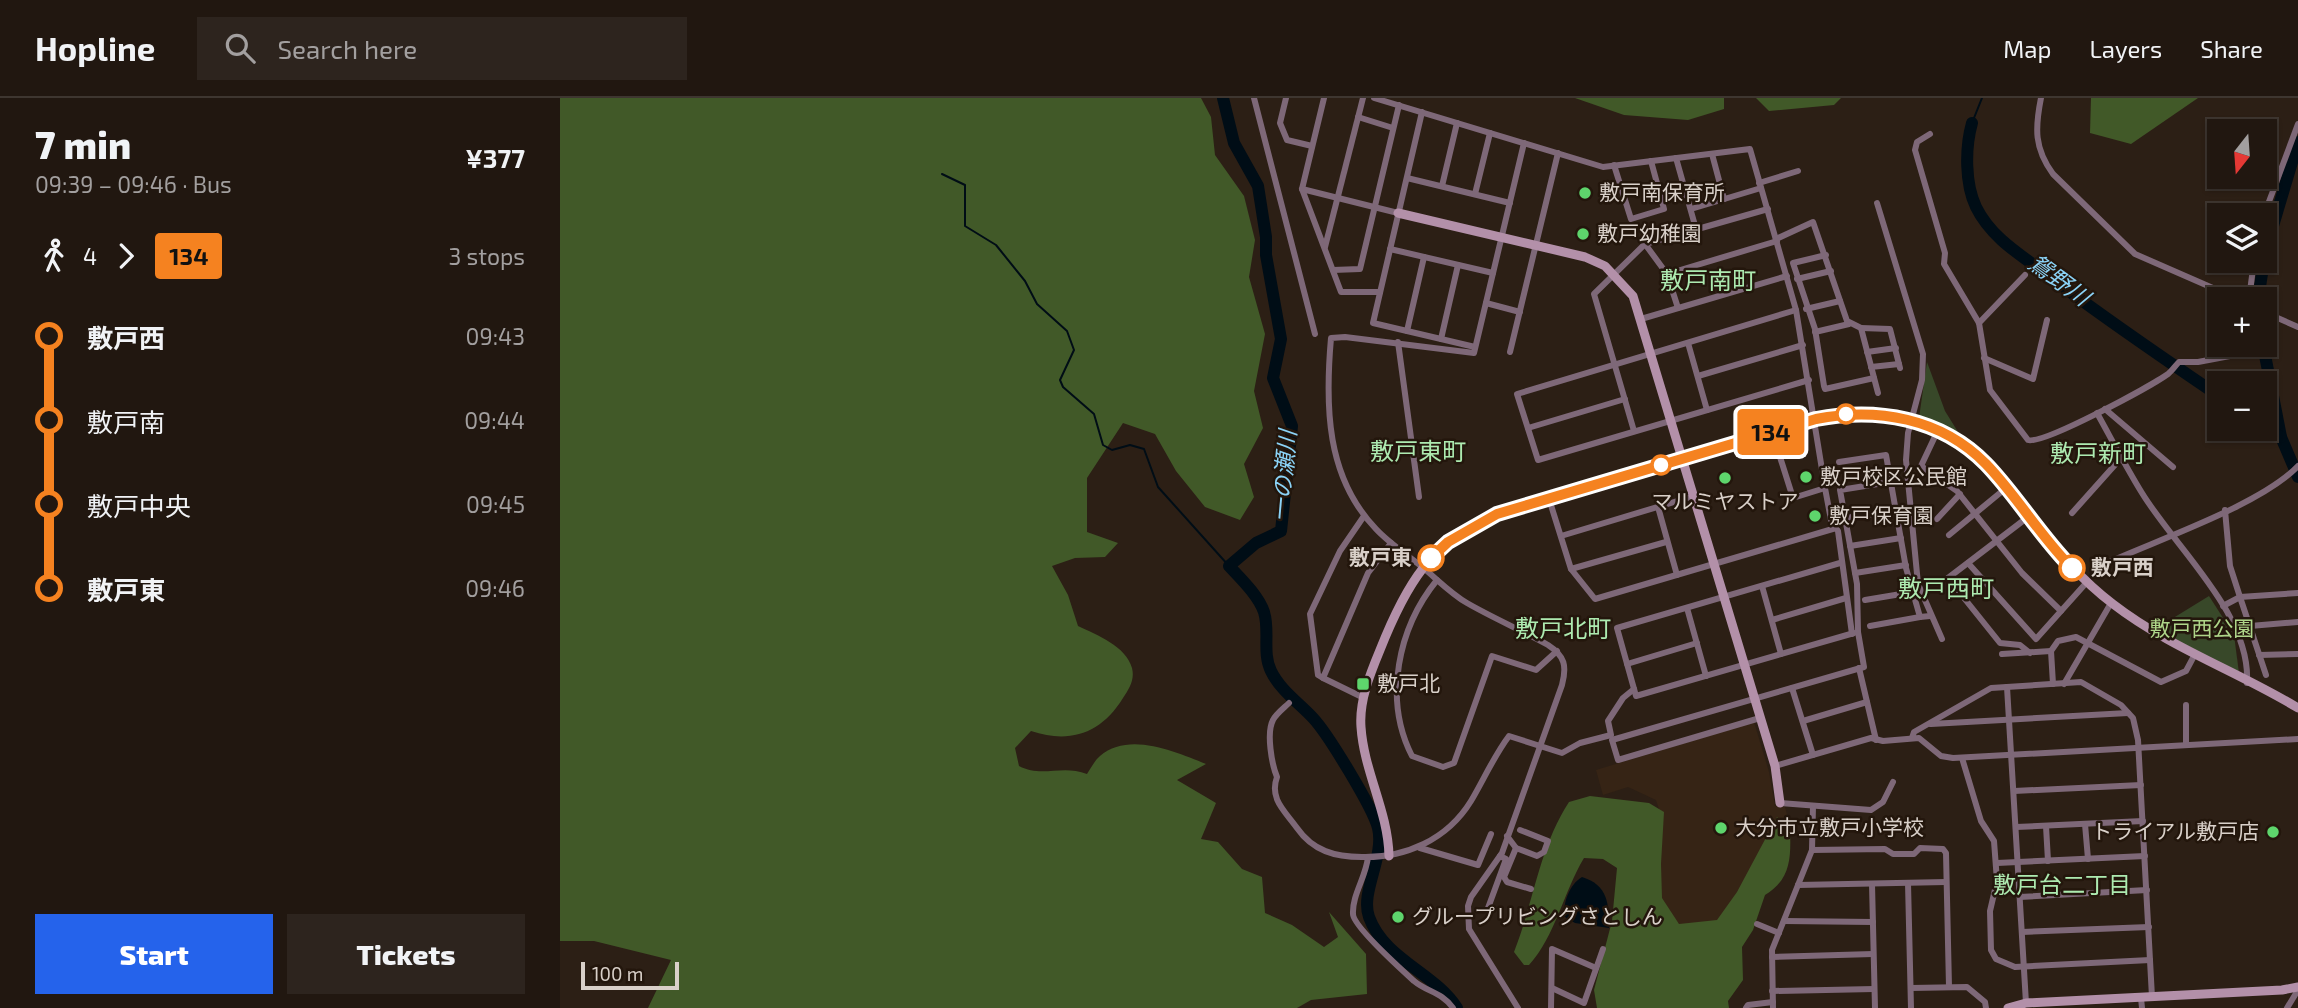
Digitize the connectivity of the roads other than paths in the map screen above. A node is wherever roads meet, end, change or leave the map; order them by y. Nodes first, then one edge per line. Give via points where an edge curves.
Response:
1 (1254, 98) edge
2 (1286, 98) edge
3 (1324, 98) edge
4 (1363, 98) edge
5 (1374, 98) edge
6 (2041, 98) edge
7 (1399, 106) junction
8 (1422, 112) junction
9 (1358, 117) junction
10 (1457, 123) junction
11 (2298, 124) edge
12 (1393, 128) junction
13 (1490, 133) junction
14 (1930, 134) dead end
15 (1524, 143) junction
16 (1312, 146) junction
17 (1558, 153) junction
18 (1712, 154) junction
19 (1676, 158) junction
20 (1651, 161) junction
21 (1614, 165) junction
22 (1798, 171) dead end
23 (1407, 178) junction
24 (1760, 185) junction
25 (1441, 186) junction
26 (1302, 189) junction
27 (1475, 194) junction
28 (1724, 199) junction
29 (1337, 200) junction
30 (1510, 203) junction
31 (1877, 203) dead end
32 (2268, 203) edge
33 (1373, 208) junction
34 (1690, 209) junction
35 (1768, 209) junction
36 (1398, 213) junction
37 (1696, 229) junction
38 (1502, 238) junction
39 (1776, 240) junction
40 (1645, 244) junction
41 (1536, 245) junction
42 (1325, 247) junction
43 (1390, 249) junction
44 (1826, 255) junction
45 (1424, 257) junction
46 (1458, 265) junction
47 (1333, 270) junction
48 (1831, 271) junction
49 (1493, 273) junction
50 (1615, 274) junction
51 (1667, 274) junction
52 (2025, 275) dead end
53 (1787, 276) junction
54 (1797, 279) junction
55 (2211, 287) edge
56 (1380, 292) junction
57 (1840, 300) junction
58 (1486, 303) junction
59 (1678, 308) junction
60 (1806, 309) junction
61 (1796, 310) junction
62 (1520, 312) junction
63 (2277, 317) edge
64 (1641, 319) junction
65 (2047, 320) dead end
66 (1979, 323) junction
67 (1849, 324) junction
68 (2298, 327) edge
69 (1861, 328) junction
70 (1407, 331) junction
71 (1815, 332) junction
72 (1315, 334) dead end
73 (1441, 339) junction
74 (1398, 342) junction
75 (1688, 343) junction
76 (1803, 345) junction
77 (1475, 348) junction
78 (1896, 348) junction
79 (1510, 352) dead end
80 (1867, 352) junction
81 (1651, 354) junction
82 (2224, 357) edge
83 (1984, 358) junction
84 (1615, 365) junction
85 (1871, 367) junction
86 (1698, 376) junction
87 (1874, 377) junction
88 (1809, 380) junction
89 (1878, 393) dead end
90 (1625, 398) junction
91 (2105, 409) junction
92 (1707, 410) junction
93 (2097, 413) junction
94 (1816, 419) junction
95 (1671, 420) junction
96 (1911, 420) junction
97 (1528, 428) junction
98 (1938, 430) junction
99 (1634, 431) junction
100 (1774, 438) dead end
101 (2122, 457) junction
102 (1683, 458) junction
103 (1839, 462) dead end
104 (2298, 466) edge
105 (2173, 467) dead end
106 (1890, 482) junction
107 (1825, 488) junction
108 (2006, 488) junction
109 (1960, 494) junction
110 (1694, 496) junction
111 (1419, 497) dead end
112 (1550, 502) dead end
113 (1658, 507) junction
114 (2225, 510) junction
115 (1896, 511) junction
116 (1975, 512) junction
117 (2072, 513) dead end
118 (1364, 516) junction
119 (2028, 517) junction
120 (1845, 518) junction
121 (1937, 519) dead end
122 (1836, 528) junction
123 (2171, 534) junction
124 (1949, 535) dead end
125 (1561, 536) junction
126 (1901, 538) junction
127 (1996, 541) junction
128 (1666, 542) junction
129 (1391, 543) junction
130 (1850, 546) junction
131 (2109, 562) dead end
132 (1840, 563) junction
133 (1968, 563) junction
134 (1714, 564) junction
135 (1906, 565) junction
136 (1422, 566) junction
137 (1571, 569) junction
138 (1855, 573) junction
139 (1677, 575) junction
140 (1437, 580) junction
141 (2087, 582) junction
142 (1762, 586) junction
143 (1913, 592) junction
144 (2298, 593) edge
145 (1724, 597) junction
146 (2240, 597) junction
147 (1846, 598) junction
148 (1865, 600) dead end
149 (2111, 603) junction
150 (2223, 606) junction
151 (1687, 608) junction
152 (2061, 611) junction
153 (1930, 616) junction
154 (1920, 617) junction
155 (1772, 620) junction
156 (2298, 622) edge
157 (1870, 626) dead end
158 (2249, 626) junction
159 (1855, 633) junction
160 (1942, 639) dead end
161 (1697, 643) junction
162 (2088, 643) junction
163 (1557, 651) junction
164 (2051, 651) junction
165 (2029, 653) junction
166 (1781, 654) junction
167 (2003, 654) dead end
168 (2298, 654) edge
169 (2259, 655) junction
170 (2194, 656) junction
171 (1627, 664) junction
172 (1745, 665) junction
173 (1859, 668) junction
174 (2266, 675) dead end
175 (1706, 676) junction
176 (1323, 678) junction
177 (2247, 683) junction
178 (2053, 684) junction
179 (2064, 684) junction
180 (2007, 687) junction
181 (1792, 688) junction
182 (1634, 689) junction
183 (1364, 698) junction
184 (1755, 699) junction
185 (1867, 702) junction
186 (1289, 703) dead end
187 (2186, 705) dead end
188 (2298, 708) edge
189 (2128, 713) junction
190 (1760, 718) junction
191 (1803, 721) junction
192 (2009, 721) junction
193 (1930, 724) junction
194 (1912, 738) junction
195 (2298, 739) edge
196 (1876, 740) junction
197 (2186, 745) junction
198 (1540, 746) junction
199 (2139, 748) junction
200 (1813, 755) junction
201 (2011, 755) junction
202 (1962, 758) junction
203 (1775, 766) junction
204 (1893, 782) dead end
205 (2141, 785) junction
206 (2014, 791) junction
207 (1780, 803) joint
208 (1813, 806) junction
209 (2143, 821) junction
210 (2085, 824) junction
211 (2046, 825) junction
212 (2016, 827) junction
213 (1520, 831) dead end
214 (1491, 834) dead end
215 (1507, 836) junction
216 (1420, 848) junction
217 (1516, 848) junction
218 (1812, 850) junction
219 (1500, 856) junction
220 (2145, 856) junction
221 (1387, 857) junction
222 (1370, 858) junction
223 (2088, 859) junction
224 (2048, 861) junction
225 (2018, 862) junction
226 (1997, 863) junction
227 (1946, 882) junction
228 (1908, 883) junction
229 (1872, 884) junction
230 (1798, 885) junction
231 (1531, 889) dead end
232 (2147, 890) junction
233 (2020, 897) junction
234 (1488, 908) dead end
235 (1784, 921) junction
236 (1873, 922) junction
237 (1757, 924) dead end
238 (2148, 926) junction
239 (2022, 932) junction
240 (1779, 933) junction
241 (1603, 949) dead end
242 (1873, 954) junction
243 (1772, 957) junction
244 (2150, 960) junction
245 (2024, 967) junction
246 (1596, 968) junction
247 (1949, 987) junction
248 (1552, 988) junction
249 (1911, 988) junction
250 (2298, 988) edge
251 (1874, 989) junction
252 (1772, 991) junction
253 (2152, 997) junction
254 (2026, 1003) junction
255 (2142, 1003) edge
256 (2118, 1004) edge
257 (1773, 1005) edge
258 (1453, 1008) edge
259 (1518, 1008) edge
260 (1551, 1008) edge
261 (1746, 1008) edge
262 (1875, 1008) edge
263 (1911, 1008) edge
264 (1986, 1008) edge
265 (2008, 1008) edge
266 (2287, 1008) edge

1 - 72 street
2 - 16 street via 1280,123 1287,139
3 - 16 street
4 - 9 street
5 - 7 street
6 - 55 street via 2036,137 2053,174 2135,254
7 - 8 street
7 - 12 street
8 - 10 street
8 - 23 street
9 - 12 street
9 - 29 street
10 - 13 street
10 - 25 street
11 - 32 street
12 - 33 street
13 - 15 street
13 - 27 street
14 - 66 street via 1917,142 1916,161 1945,253 1944,264
15 - 17 street
15 - 30 street
16 - 26 street
17 - 21 street via 1603,167
17 - 41 street
18 - 19 street
18 - 24 street via 1750,149
18 - 28 street
19 - 20 street
19 - 34 street
20 - 21 street
20 - 21 street via 1664,209 1631,219
22 - 24 street
23 - 25 street
23 - 36 street
24 - 28 street
24 - 35 street
25 - 27 street
26 - 29 street
26 - 42 street
27 - 30 street
28 - 34 street
29 - 33 street
29 - 42 street
30 - 38 street
31 - 96 street via 1923,354 1922,380
33 - 36 street
33 - 47 street via 1360,269
34 - 37 street
35 - 37 street
35 - 39 street
36 - 38 street
36 - 43 street
37 - 40 street
38 - 41 street
38 - 49 street
39 - 44 street via 1813,222
39 - 51 street
39 - 53 street
40 - 50 street
40 - 51 street
41 - 50 street via 1584,257
41 - 62 street
42 - 47 street
43 - 45 street
43 - 56 street
44 - 48 street
44 - 54 street via 1793,263
45 - 46 street
45 - 70 street
46 - 49 street
46 - 73 street
47 - 56 street via 1341,292
48 - 54 street
48 - 57 street
49 - 58 street
50 - 64 street via 1633,296
50 - 84 street via 1594,294
51 - 59 street
52 - 66 street
53 - 59 street
53 - 61 street
54 - 60 street
56 - 70 street via 1373,323
57 - 60 street
57 - 67 street
58 - 62 street
58 - 77 street
59 - 64 street
60 - 71 street
61 - 75 street
61 - 76 street
62 - 79 street
63 - 68 street
64 - 81 street
65 - 83 street via 2033,379
66 - 83 street
67 - 69 street
67 - 71 street
69 - 78 street via 1890,329
69 - 80 street
70 - 73 street
71 - 87 street via 1825,389
73 - 77 street
74 - 77 street via 1468,353
74 - 111 street
74 - 118 street via 1331,338 1332,442 1341,475
75 - 81 street
75 - 86 street
76 - 86 street
76 - 88 street
78 - 80 street
78 - 85 street via 1900,366
80 - 85 street
81 - 84 street
81 - 95 street
82 - 91 street via 2179,362 2169,373
83 - 93 street via 1990,390 2028,440 2039,440
84 - 90 street
84 - 97 street via 1517,394
85 - 87 street
86 - 92 street
87 - 89 street
88 - 92 street
88 - 94 street
90 - 97 street
90 - 99 street
91 - 93 street
91 - 105 street
92 - 95 street
93 - 101 street
94 - 96 street via 1868,413
94 - 102 street
94 - 107 street
95 - 99 street
95 - 102 street
96 - 98 street
96 - 153 street via 1906,460 1916,571
97 - 99 street via 1538,460
98 - 108 street via 1977,456
98 - 109 street via 1922,466
100 - 107 street via 1793,498
101 - 117 street
101 - 123 street
102 - 110 street
102 - 136 street via 1480,521
103 - 106 street via 1886,455
104 - 114 street via 2287,478
106 - 115 street
106 - 120 street via 1840,490
107 - 122 street
108 - 116 street
108 - 119 street
109 - 116 street
109 - 121 street
110 - 113 street
110 - 134 street
112 - 125 street
113 - 125 street
113 - 128 street
114 - 123 street
114 - 146 street via 2230,566
115 - 120 street
115 - 126 street
116 - 124 street
116 - 127 street
118 - 129 street
118 - 176 street via 1340,551 1310,614 1318,675
119 - 127 street
119 - 141 street
120 - 130 street
122 - 132 street
122 - 134 street
123 - 131 street
123 - 150 street
125 - 137 street
126 - 130 street
126 - 135 street
127 - 133 street
127 - 152 street
128 - 137 street
128 - 139 street
129 - 136 street
129 - 176 street via 1368,573
130 - 138 street
132 - 142 street
132 - 147 street
133 - 152 street via 2036,639
133 - 165 street via 1948,578 2000,643 2020,645
134 - 139 street
134 - 145 street
135 - 138 street
135 - 143 street
136 - 140 street
136 - 183 street via 1396,608
137 - 139 street via 1595,599
138 - 159 street
140 - 163 street via 1465,602
140 - 163 street via 1415,610 1395,686 1399,721 1412,756 1448,768 1454,763 1492,656 1536,670
141 - 149 street
141 - 152 street
142 - 145 street
142 - 155 street
143 - 148 street
143 - 154 street
144 - 146 street
145 - 151 street
145 - 172 street
146 - 150 street
146 - 158 street
147 - 155 street
147 - 159 street
149 - 162 street
149 - 170 street
150 - 177 street via 2241,636
151 - 161 street
151 - 171 street via 1617,628
153 - 154 street
153 - 160 street
154 - 157 street
155 - 166 street
156 - 158 street
158 - 169 street
159 - 166 street
159 - 173 street via 1864,667
161 - 171 street
161 - 175 street
162 - 164 street via 2076,637 2058,641
162 - 170 street via 2161,682 2186,671
162 - 179 street
163 - 198 street via 1563,657 1565,674
164 - 165 street
164 - 178 street
165 - 167 street
166 - 172 street
168 - 169 street
169 - 174 street
170 - 177 street
171 - 182 street
172 - 175 street
172 - 184 street
173 - 181 street
173 - 185 street
175 - 182 street via 1636,696
176 - 183 street
177 - 188 street
178 - 179 street
178 - 180 street
179 - 189 street via 2081,682
180 - 192 street
180 - 193 street via 1992,688
181 - 184 street
181 - 191 street
182 - 198 street via 1608,721 1611,736 1580,743 1562,753
183 - 221 street via 1363,741 1388,824
184 - 190 street
184 - 190 street via 1612,740 1618,760
185 - 191 street
185 - 196 street
186 - 222 street via 1272,727 1270,764 1277,777 1276,801 1311,844 1332,855
187 - 197 street
189 - 192 street
189 - 199 street via 2137,729
190 - 203 street
191 - 200 street
192 - 193 street
192 - 201 street
193 - 194 street via 1914,732
194 - 196 street
194 - 202 street via 1926,741 1946,758
195 - 197 street
196 - 200 street
197 - 199 street
198 - 215 street
198 - 216 street via 1509,736 1465,809
199 - 201 street
199 - 205 street
200 - 203 street
201 - 202 street
201 - 206 street
202 - 226 street via 1982,821 1994,841
203 - 207 street
204 - 208 street via 1883,802 1871,810
205 - 206 street
205 - 209 street
206 - 212 street
207 - 208 street
208 - 218 street
209 - 210 street
209 - 220 street
210 - 211 street
210 - 223 street
211 - 212 street
211 - 224 street
212 - 225 street
213 - 217 street via 1548,841 1537,856
214 - 216 street via 1478,865
215 - 217 street
215 - 219 street
216 - 221 street
217 - 231 street via 1504,877
218 - 227 street via 1885,849 1914,854 1920,848 1937,847 1946,853
218 - 230 street
219 - 234 street via 1506,859
219 - 259 street via 1471,897 1467,917 1469,929
220 - 223 street
220 - 232 street
221 - 222 street
222 - 258 street via 1353,908 1356,925 1414,981 1446,998
223 - 224 street
224 - 225 street
225 - 226 street
225 - 233 street
226 - 245 street via 1990,911 1992,950 2005,965
227 - 228 street
227 - 247 street
228 - 229 street
228 - 249 street
229 - 230 street
229 - 236 street
230 - 235 street
232 - 233 street
232 - 238 street
233 - 239 street
235 - 236 street
235 - 240 street
236 - 242 street
237 - 240 street
238 - 239 street
238 - 244 street
239 - 245 street
240 - 243 street
241 - 246 street
242 - 243 street
242 - 251 street
243 - 252 street
244 - 245 street
244 - 253 street
245 - 254 street
246 - 248 street via 1584,1003
246 - 248 street via 1552,949
247 - 249 street
247 - 264 street via 1967,987
248 - 260 street
249 - 263 street
250 - 253 street
250 - 266 street
251 - 252 street
251 - 262 street
252 - 257 street
253 - 255 street
254 - 256 street
254 - 265 street
255 - 256 street
257 - 261 street

